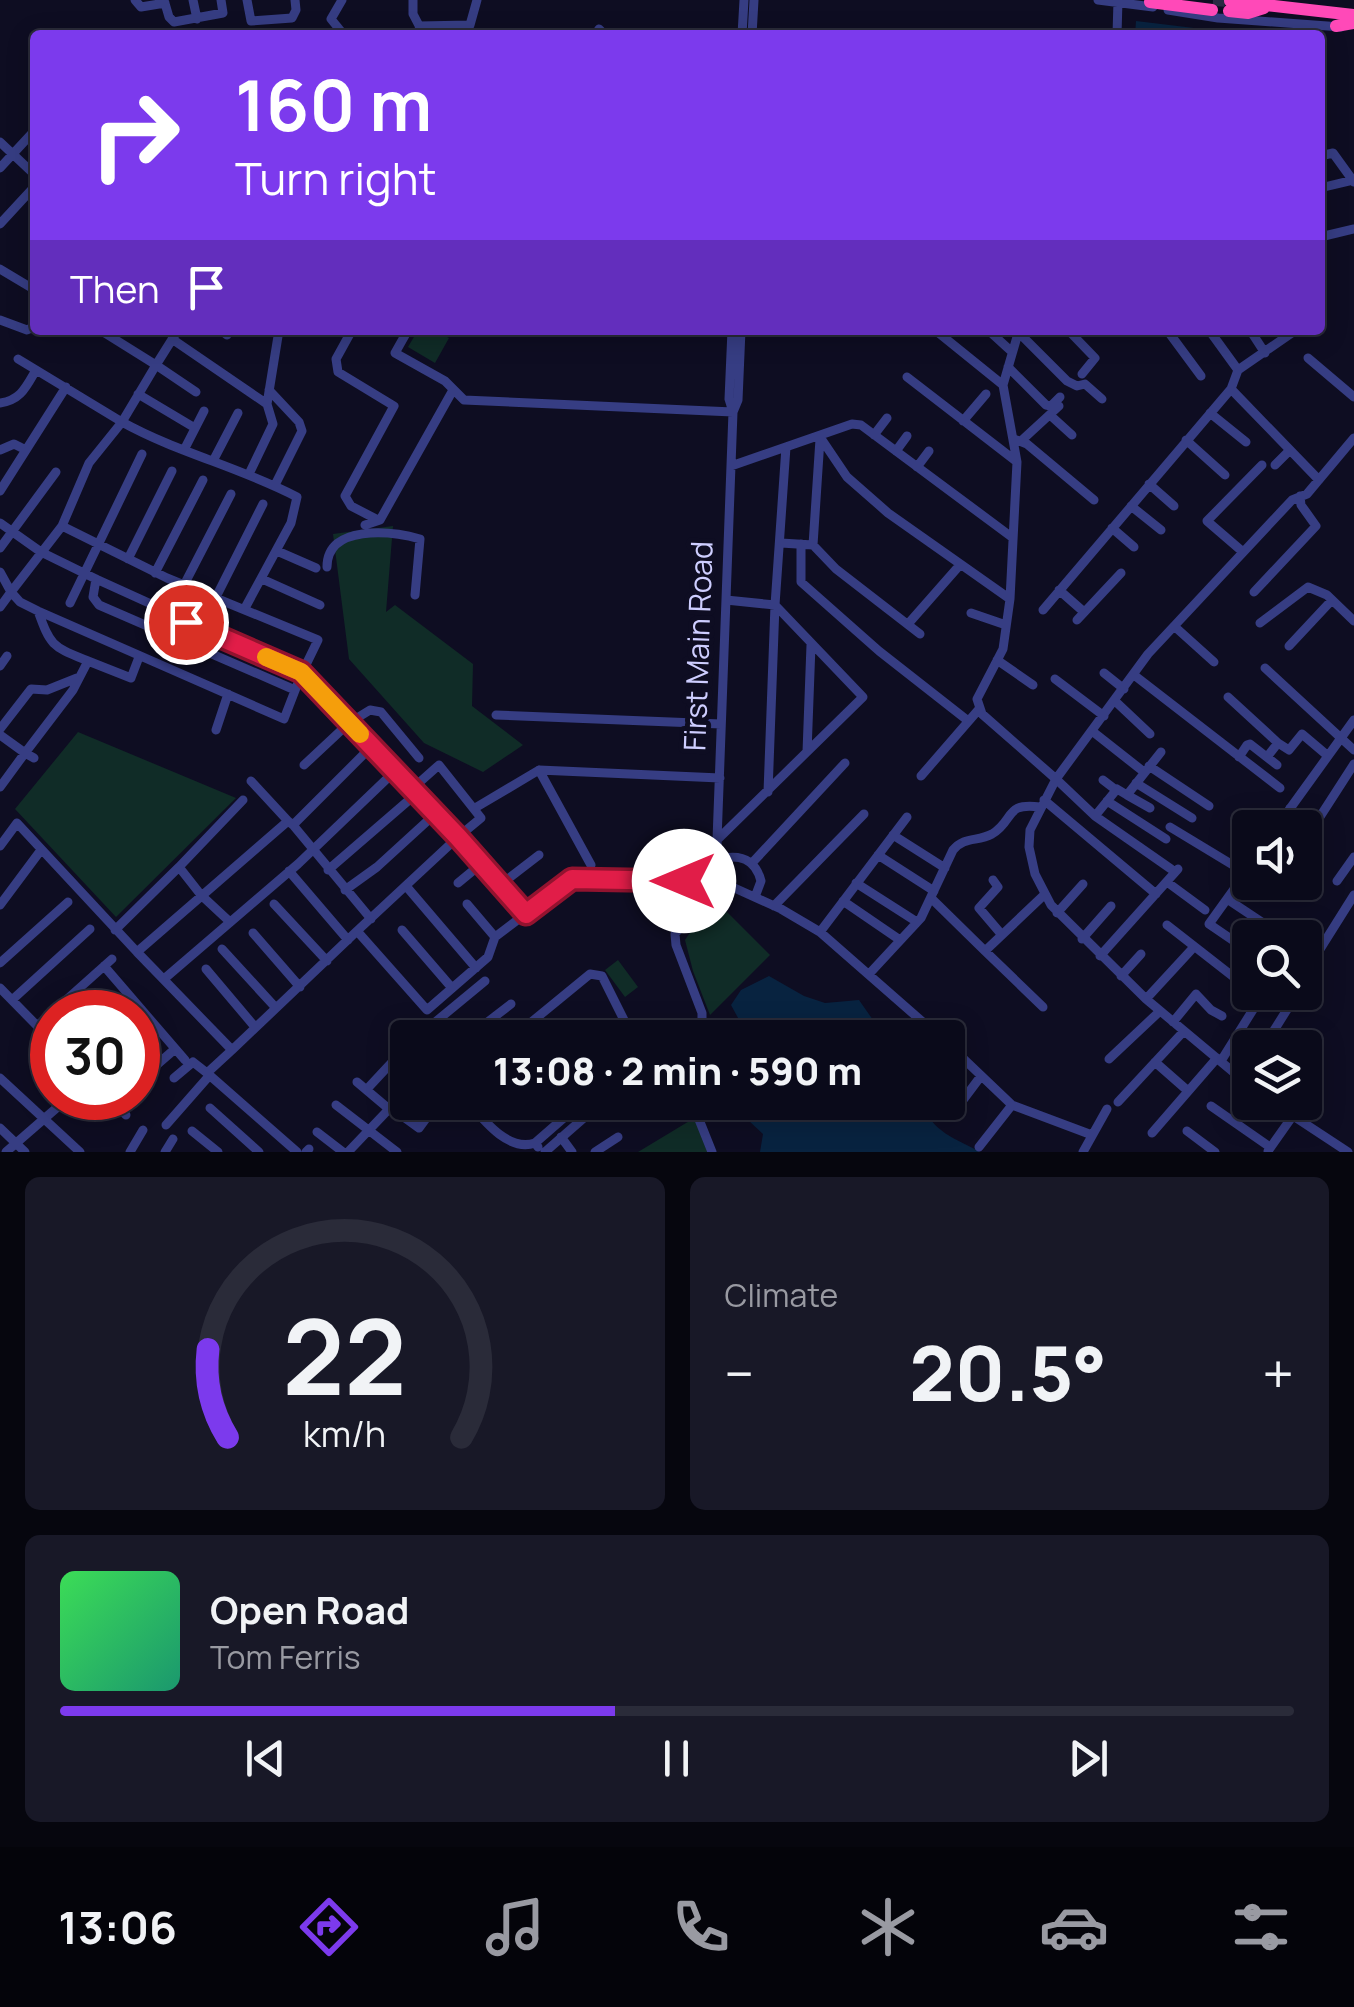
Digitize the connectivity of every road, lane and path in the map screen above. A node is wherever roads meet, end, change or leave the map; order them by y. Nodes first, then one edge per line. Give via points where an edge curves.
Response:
1 (135, 0) edge
2 (193, 0) edge
3 (221, 0) edge
4 (246, 0) edge
5 (295, 0) edge
6 (342, 0) edge
7 (413, 0) edge
8 (477, 0) edge
9 (744, 0) edge
10 (754, 0) edge
11 (1098, 0) edge
12 (1168, 0) edge
13 (165, 1) edge
14 (1118, 1) edge
15 (1150, 2) edge
16 (1210, 3) edge
17 (1134, 4) junction
18 (1230, 6) edge
19 (197, 18) junction
20 (252, 21) junction
21 (1354, 22) edge
22 (1336, 26) joint
23 (255, 30) edge
24 (340, 30) edge
25 (422, 30) edge
26 (742, 30) edge
27 (752, 30) edge
28 (1116, 30) edge
29 (30, 135) edge
30 (0, 142) edge
31 (13, 154) junction
32 (1325, 155) edge
33 (0, 168) edge
34 (30, 169) edge
35 (1354, 181) edge
36 (1325, 187) edge
37 (30, 191) edge
38 (0, 224) edge
39 (1354, 229) edge
40 (1325, 236) edge
41 (0, 269) edge
42 (30, 287) edge
43 (0, 320) edge
44 (30, 328) edge
45 (108, 335) edge
46 (174, 335) edge
47 (176, 335) edge
48 (279, 335) edge
49 (349, 335) edge
50 (405, 335) edge
51 (732, 335) edge
52 (740, 335) edge
53 (941, 335) edge
54 (993, 335) edge
55 (1017, 335) edge
56 (1023, 335) edge
57 (1073, 335) edge
58 (1171, 335) edge
59 (1213, 335) edge
60 (1253, 335) edge
61 (1289, 335) edge
62 (1011, 351) junction
63 (1265, 353) junction
64 (1308, 358) dead end
65 (18, 360) dead end
66 (156, 365) junction
67 (1008, 367) junction
68 (36, 370) junction
69 (1238, 370) junction
70 (1082, 374) dead end
71 (1201, 376) dead end
72 (907, 377) dead end
73 (1003, 385) junction
74 (66, 387) junction
75 (1231, 389) junction
76 (269, 390) junction
77 (453, 390) junction
78 (196, 392) dead end
79 (138, 394) junction
80 (986, 394) dead end
81 (1354, 397) edge
82 (1102, 398) dead end
83 (0, 403) edge
84 (268, 404) junction
85 (204, 411) dead end
86 (238, 412) dead end
87 (733, 412) junction
88 (1210, 412) junction
89 (1050, 415) junction
90 (886, 418) dead end
91 (964, 420) junction
92 (122, 422) junction
93 (195, 428) junction
94 (874, 435) junction
95 (1072, 435) dead end
96 (907, 436) dead end
97 (820, 437) junction
98 (1354, 438) edge
99 (1018, 440) junction
100 (1186, 440) junction
101 (1246, 442) dead end
102 (786, 447) junction
103 (1160, 447) dead end
104 (0, 450) edge
105 (26, 450) junction
106 (184, 450) junction
107 (1290, 450) junction
108 (929, 451) dead end
109 (896, 452) junction
110 (142, 454) dead end
111 (1172, 458) junction
112 (214, 461) junction
113 (1018, 462) junction
114 (1262, 465) dead end
115 (1275, 465) dead end
116 (731, 466) junction
117 (917, 467) junction
118 (172, 471) dead end
119 (56, 472) dead end
120 (249, 474) junction
121 (1226, 474) dead end
122 (203, 480) dead end
123 (1319, 480) junction
124 (1149, 484) junction
125 (275, 485) junction
126 (0, 492) edge
127 (231, 494) dead end
128 (1300, 496) junction
129 (1094, 500) dead end
130 (264, 504) dead end
131 (1131, 506) junction
132 (1174, 506) dead end
133 (364, 513) junction
134 (378, 520) junction
135 (0, 523) edge
136 (62, 526) junction
137 (1112, 528) junction
138 (364, 530) junction
139 (1161, 530) dead end
140 (13, 531) junction
141 (1013, 538) junction
142 (781, 543) junction
143 (801, 544) junction
144 (98, 545) junction
145 (812, 545) junction
146 (1134, 547) dead end
147 (0, 548) edge
148 (277, 551) junction
149 (41, 552) junction
150 (1243, 552) junction
151 (128, 560) junction
152 (959, 566) junction
153 (0, 572) edge
154 (155, 573) junction
155 (1121, 573) dead end
156 (85, 574) junction
157 (262, 579) junction
158 (96, 580) junction
159 (184, 585) junction
160 (1059, 590) junction
161 (12, 592) junction
162 (1254, 592) dead end
163 (415, 595) dead end
164 (216, 596) junction
165 (1010, 599) junction
166 (726, 600) junction
167 (1332, 600) junction
168 (70, 602) dead end
169 (775, 605) junction
170 (320, 606) dead end
171 (0, 607) edge
172 (245, 608) junction
173 (38, 610) junction
174 (1043, 610) dead end
175 (972, 613) dead end
176 (1354, 622) edge
177 (908, 624) junction
178 (1260, 624) dead end
179 (1006, 625) junction
180 (1174, 626) junction
181 (920, 634) dead end
182 (811, 645) junction
183 (1289, 646) dead end
184 (7, 656) dead end
185 (139, 657) junction
186 (997, 660) junction
187 (88, 661) junction
188 (1214, 662) dead end
189 (0, 666) edge
190 (1265, 668) dead end
191 (1104, 672) dead end
192 (301, 674) junction
193 (1134, 675) junction
194 (80, 676) junction
195 (1055, 678) dead end
196 (1033, 685) dead end
197 (1124, 689) junction
198 (295, 690) junction
199 (228, 694) junction
200 (1228, 698) dead end
201 (1115, 701) junction
202 (980, 708) junction
203 (496, 715) dead end
204 (1104, 716) junction
205 (967, 720) junction
206 (1354, 720) edge
207 (349, 723) junction
208 (722, 724) junction
209 (216, 730) dead end
210 (1092, 731) junction
211 (0, 732) edge
212 (1150, 734) dead end
213 (1342, 737) junction
214 (1278, 743) junction
215 (372, 746) junction
216 (1354, 750) edge
217 (1161, 752) dead end
218 (808, 753) junction
219 (30, 756) junction
220 (1328, 756) junction
221 (1240, 757) junction
222 (1267, 757) junction
223 (419, 758) dead end
224 (845, 763) dead end
225 (1276, 764) dead end
226 (1354, 764) edge
227 (304, 766) dead end
228 (1146, 769) junction
229 (395, 770) junction
230 (539, 770) junction
231 (921, 776) dead end
232 (720, 778) junction
233 (1056, 779) junction
234 (1103, 780) dead end
235 (251, 781) dead end
236 (1136, 783) junction
237 (0, 787) edge
238 (1280, 788) dead end
239 (1116, 790) junction
240 (414, 791) junction
241 (768, 792) junction
242 (1128, 795) junction
243 (243, 800) dead end
244 (1107, 801) junction
245 (1042, 803) junction
246 (1209, 806) dead end
247 (475, 808) junction
248 (1150, 808) dead end
249 (1290, 808) joint
250 (1293, 810) edge
251 (435, 814) junction
252 (864, 814) dead end
253 (1322, 814) edge
254 (906, 816) dead end
255 (1095, 816) junction
256 (1192, 818) dead end
257 (291, 823) junction
258 (1170, 827) dead end
259 (893, 835) junction
260 (458, 837) junction
261 (1166, 839) dead end
262 (717, 840) junction
263 (0, 846) edge
264 (313, 848) junction
265 (41, 850) junction
266 (539, 855) dead end
267 (878, 855) junction
268 (1354, 857) edge
269 (718, 859) junction
270 (1232, 861) edge
271 (752, 863) junction
272 (481, 864) junction
273 (591, 865) dead end
274 (178, 867) junction
275 (945, 868) junction
276 (328, 870) junction
277 (289, 872) junction
278 (993, 880) dead end
279 (719, 881) junction
280 (1338, 881) dead end
281 (1167, 882) junction
282 (458, 883) dead end
283 (856, 883) junction
284 (1083, 884) dead end
285 (500, 885) junction
286 (406, 886) junction
287 (345, 890) junction
288 (1232, 893) edge
289 (1044, 894) junction
290 (1156, 894) junction
291 (201, 895) junction
292 (933, 895) junction
293 (1354, 895) edge
294 (755, 897) junction
295 (1228, 899) junction
296 (844, 901) junction
297 (68, 902) dead end
298 (274, 904) dead end
299 (466, 904) dead end
300 (0, 906) edge
301 (774, 906) junction
302 (1112, 906) dead end
303 (1204, 910) dead end
304 (1057, 913) junction
305 (526, 914) junction
306 (371, 919) junction
307 (1259, 920) edge
308 (230, 922) junction
309 (918, 922) junction
310 (1167, 925) dead end
311 (90, 929) dead end
312 (115, 930) junction
313 (402, 930) dead end
314 (357, 931) junction
315 (820, 932) junction
316 (253, 933) dead end
317 (1002, 934) junction
318 (495, 938) junction
319 (1082, 939) junction
320 (348, 940) junction
321 (900, 940) junction
322 (1232, 940) edge
323 (1322, 946) edge
324 (1193, 948) junction
325 (222, 949) dead end
326 (985, 950) junction
327 (137, 952) junction
328 (1141, 954) dead end
329 (1100, 956) junction
330 (327, 960) junction
331 (0, 963) edge
332 (476, 968) junction
333 (206, 969) dead end
334 (870, 973) junction
335 (1121, 976) junction
336 (1232, 976) edge
337 (164, 979) junction
338 (485, 981) dead end
339 (300, 986) junction
340 (0, 988) edge
341 (452, 988) junction
342 (77, 990) edge
343 (126, 990) edge
344 (1146, 999) junction
345 (12, 1000) junction
346 (511, 1004) dead end
347 (1043, 1007) dead end
348 (276, 1008) junction
349 (1252, 1010) edge
350 (1160, 1011) junction
351 (1222, 1016) dead end
352 (30, 1019) edge
353 (438, 1020) edge
354 (490, 1020) edge
355 (534, 1020) edge
356 (624, 1020) edge
357 (702, 1020) edge
358 (921, 1020) edge
359 (1173, 1022) junction
360 (255, 1027) junction
361 (160, 1031) edge
362 (1184, 1031) junction
363 (175, 1048) junction
364 (232, 1050) junction
365 (1109, 1059) dead end
366 (1219, 1059) junction
367 (185, 1060) dead end
368 (965, 1060) edge
369 (160, 1061) edge
370 (1154, 1062) junction
371 (390, 1065) edge
372 (1232, 1071) edge
373 (208, 1074) junction
374 (981, 1076) junction
375 (0, 1078) edge
376 (174, 1078) dead end
377 (357, 1082) dead end
378 (367, 1090) junction
379 (1188, 1091) junction
380 (965, 1097) edge
381 (1118, 1102) dead end
382 (30, 1105) edge
383 (336, 1105) dead end
384 (1012, 1105) junction
385 (1211, 1106) dead end
386 (210, 1108) dead end
387 (390, 1108) joint
388 (1108, 1109) dead end
389 (46, 1120) joint
390 (486, 1120) edge
391 (566, 1120) edge
392 (581, 1120) edge
393 (699, 1120) edge
394 (1290, 1120) edge
395 (1297, 1120) edge
396 (166, 1124) dead end
397 (0, 1128) edge
398 (143, 1130) dead end
399 (1186, 1130) dead end
400 (192, 1131) dead end
401 (368, 1131) junction
402 (317, 1132) dead end
403 (1152, 1132) dead end
404 (1092, 1134) junction
405 (562, 1137) junction
406 (618, 1137) dead end
407 (173, 1139) dead end
408 (16, 1143) junction
409 (979, 1147) dead end
410 (541, 1149) edge
411 (1268, 1150) edge
412 (1342, 1150) edge
413 (6, 1152) edge
414 (26, 1152) edge
415 (80, 1152) edge
416 (130, 1152) edge
417 (165, 1152) edge
418 (218, 1152) edge
419 (259, 1152) edge
420 (297, 1152) edge
421 (346, 1152) edge
422 (397, 1152) edge
423 (572, 1152) edge
424 (595, 1152) edge
425 (712, 1152) edge
426 (1083, 1152) edge
427 (1215, 1152) edge

1 - 13 street via 142,7
2 - 19 street
3 - 19 street via 222,14
4 - 20 street
5 - 20 street via 292,18
6 - 24 street via 332,19
7 - 25 street
8 - 25 street via 470,25
9 - 26 street
10 - 27 street
11 - 14 street
12 - 15 highway
13 - 19 street via 174,22
14 - 17 street
14 - 28 street
15 - 16 highway
15 - 17 highway
17 - 22 street
18 - 21 highway via 1331,12
20 - 23 street
21 - 22 highway
29 - 31 street
30 - 31 street
31 - 33 street
31 - 34 street
32 - 35 street via 1333,153
35 - 36 street
37 - 38 street
39 - 40 street
41 - 42 street
43 - 44 street
45 - 66 street
46 - 66 street
47 - 84 street
48 - 76 street
49 - 133 street via 336,359 338,372 394,406 346,496
50 - 77 street via 395,354
51 - 87 street
52 - 87 street
53 - 73 street
54 - 62 street
55 - 62 street
56 - 82 street via 1067,381 1086,384
57 - 70 street via 1095,358
58 - 71 street
59 - 69 street
60 - 63 street
61 - 63 street
62 - 67 street
63 - 69 street
64 - 81 street
65 - 68 street
66 - 78 street
66 - 79 street
67 - 73 street
67 - 89 street via 1046,405 1062,399
68 - 74 street
68 - 83 street via 17,398
69 - 75 street
72 - 91 street
73 - 99 street
74 - 92 street
74 - 105 street
75 - 88 street
75 - 107 street
76 - 84 street
76 - 125 street via 302,431
77 - 87 street via 472,402
77 - 134 street
79 - 92 street
79 - 93 street
80 - 91 street
84 - 120 street via 273,424
85 - 93 street
86 - 112 street
87 - 116 street, First Main Road
88 - 100 street
88 - 101 street
89 - 95 street
89 - 99 street
90 - 94 street
91 - 113 street
92 - 106 street
92 - 136 street via 88,463
93 - 106 street
94 - 97 street via 852,424
94 - 109 street
96 - 109 street
97 - 102 street
97 - 145 street
97 - 152 street via 847,478
98 - 123 street
99 - 113 street
99 - 129 street
100 - 111 street
100 - 121 street
102 - 116 street
102 - 142 street
103 - 111 street
104 - 105 street via 14,444
105 - 126 street
106 - 112 street
107 - 115 street
107 - 123 street
108 - 117 street
109 - 117 street
110 - 144 street
111 - 124 street
112 - 120 street
113 - 141 street
114 - 150 street via 1206,521
116 - 166 street, First Main Road
117 - 141 street
118 - 151 street
119 - 140 street
120 - 125 street
122 - 154 street
123 - 128 street
124 - 131 street
124 - 132 street
125 - 148 street via 297,497
127 - 159 street
128 - 150 street
128 - 162 street via 1316,526
130 - 164 street
131 - 137 street
131 - 139 street
133 - 134 street
133 - 138 street
134 - 138 street
135 - 140 street
136 - 144 street
136 - 149 street
137 - 146 street
137 - 160 street
138 - 148 street via 332,547 321,568
138 - 163 street via 420,539
140 - 147 street
140 - 149 street
141 - 165 street
142 - 143 street
142 - 169 street
143 - 145 street
143 - 205 street via 801,582
144 - 151 street
144 - 156 street
145 - 177 street
148 - 157 street
149 - 156 street
149 - 161 street
150 - 180 street
151 - 154 street
152 - 165 street
152 - 177 street
153 - 161 street
154 - 159 street
155 - 160 street via 1080,616
156 - 158 street
156 - 168 street
157 - 170 street
157 - 172 street
158 - 192 street
158 - 198 street via 93,597 99,605
159 - 164 street
160 - 174 street
161 - 171 street
161 - 173 street
164 - 172 street
165 - 179 street
166 - 169 street
166 - 208 street, First Main Road
167 - 176 street
167 - 178 street via 1308,588
167 - 183 street
169 - 182 street
169 - 241 street
172 - 192 street via 318,640
173 - 185 street
173 - 187 street via 49,641
175 - 179 street
177 - 181 street
179 - 186 street
180 - 188 street
180 - 193 street
182 - 218 street
182 - 218 street via 864,698
184 - 189 street
185 - 187 street via 131,678
185 - 199 street
186 - 196 street
186 - 202 street via 976,699
187 - 194 street
190 - 213 street
191 - 197 street
192 - 198 street
192 - 207 street
193 - 197 street
193 - 221 street
194 - 211 street via 47,690 31,689
194 - 219 street
195 - 204 street
197 - 201 street
198 - 199 street via 284,719
199 - 209 street
200 - 214 street
201 - 204 street
201 - 212 street
202 - 205 street
202 - 233 street
203 - 208 street
204 - 210 street
205 - 231 street
206 - 213 street
207 - 215 street
207 - 223 street via 370,710 381,712
207 - 227 street
208 - 232 street, First Main Road
210 - 228 street
210 - 233 street
211 - 219 street
213 - 216 street
213 - 220 street
214 - 220 street via 1288,750 1302,734
214 - 222 street
215 - 229 street
215 - 257 street
217 - 228 street
218 - 241 street
219 - 237 street
220 - 249 street
221 - 222 street via 1250,744
221 - 238 street
222 - 225 street
224 - 271 street
226 - 253 street
228 - 236 street
228 - 246 street
229 - 240 street
229 - 264 street
230 - 232 street
230 - 247 street
230 - 273 street
232 - 262 street, First Main Road
233 - 245 street
233 - 255 street
234 - 239 street
235 - 257 street
236 - 242 street
236 - 256 street
239 - 242 street
239 - 244 street
240 - 247 street via 439,765
240 - 251 street
240 - 276 street
241 - 262 street
242 - 248 street
243 - 274 street
244 - 255 street
244 - 261 street
245 - 275 street via 1012,810 992,834 961,840
245 - 289 street via 1029,847
245 - 290 street
247 - 260 street via 480,818
249 - 250 street
251 - 260 street
251 - 287 street
252 - 301 street
254 - 259 street
255 - 281 street via 1174,869
257 - 264 street
257 - 291 street
258 - 270 street
259 - 267 street
259 - 275 street
260 - 272 street
260 - 286 street
262 - 269 street, First Main Road
263 - 265 street via 17,824
264 - 276 street
264 - 277 street
265 - 300 street
265 - 312 street
266 - 285 street
267 - 283 street
267 - 292 street
268 - 280 street
269 - 271 street via 734,855
269 - 279 street, First Main Road
271 - 294 street via 761,880
272 - 282 street
272 - 285 street
274 - 291 street
274 - 312 street
275 - 292 street
276 - 287 street
277 - 308 street
277 - 320 street
278 - 317 street via 998,887 979,908
279 - 294 street
279 - 305 street via 572,879
279 - 357 street via 676,934
281 - 290 street
281 - 303 street
283 - 296 street
283 - 309 street
284 - 304 street
285 - 305 street
286 - 306 street
286 - 332 street
287 - 306 street
288 - 295 street
289 - 304 street
289 - 317 street
290 - 329 street
291 - 308 street
291 - 327 street
292 - 309 street
292 - 326 street
293 - 323 street
294 - 301 street
295 - 307 street
295 - 322 street via 1209,924
296 - 315 street
296 - 321 street
297 - 331 street
298 - 330 street
299 - 318 street
301 - 315 street
302 - 319 street
304 - 319 street
305 - 318 street
306 - 314 street
308 - 337 street
309 - 321 street
310 - 324 street
311 - 345 street
312 - 327 street
313 - 341 street
314 - 320 street
314 - 341 street via 426,1010
315 - 334 street
316 - 339 street
317 - 326 street
318 - 332 street
319 - 329 street
320 - 330 street
321 - 334 street
324 - 336 street
324 - 344 street
325 - 348 street
326 - 347 street
327 - 337 street
328 - 335 street
329 - 335 street
330 - 339 street
332 - 341 street
333 - 360 street
334 - 358 street
335 - 344 street
337 - 364 street
338 - 353 street
339 - 348 street
340 - 345 street
342 - 343 street via 108,962
344 - 350 street
345 - 352 street
346 - 354 street
348 - 360 street
349 - 366 street
350 - 359 street
350 - 365 street
351 - 359 street via 1196,994
355 - 356 street via 596,973
359 - 362 street
360 - 364 street
361 - 363 street
362 - 366 street
362 - 370 street
363 - 367 street
363 - 369 street
364 - 373 street
366 - 372 street
366 - 379 street
368 - 374 street
370 - 379 street
370 - 381 street
371 - 378 street
373 - 376 street via 193,1062
373 - 396 street
373 - 420 street
374 - 380 street
374 - 384 street
375 - 382 street
377 - 378 street
378 - 387 street
379 - 403 street
383 - 401 street
384 - 404 street
384 - 409 street
385 - 411 street
386 - 419 street
387 - 401 street
388 - 404 street
389 - 408 street
389 - 415 street
390 - 410 street via 511,1144
391 - 410 street
392 - 405 street
393 - 425 street
394 - 411 street
395 - 412 street
397 - 408 street
398 - 416 street
399 - 427 street
400 - 418 street
401 - 421 street
401 - 422 street
402 - 421 street
404 - 426 street
405 - 410 street
405 - 423 street
406 - 424 street
407 - 417 street
408 - 413 street
408 - 414 street

